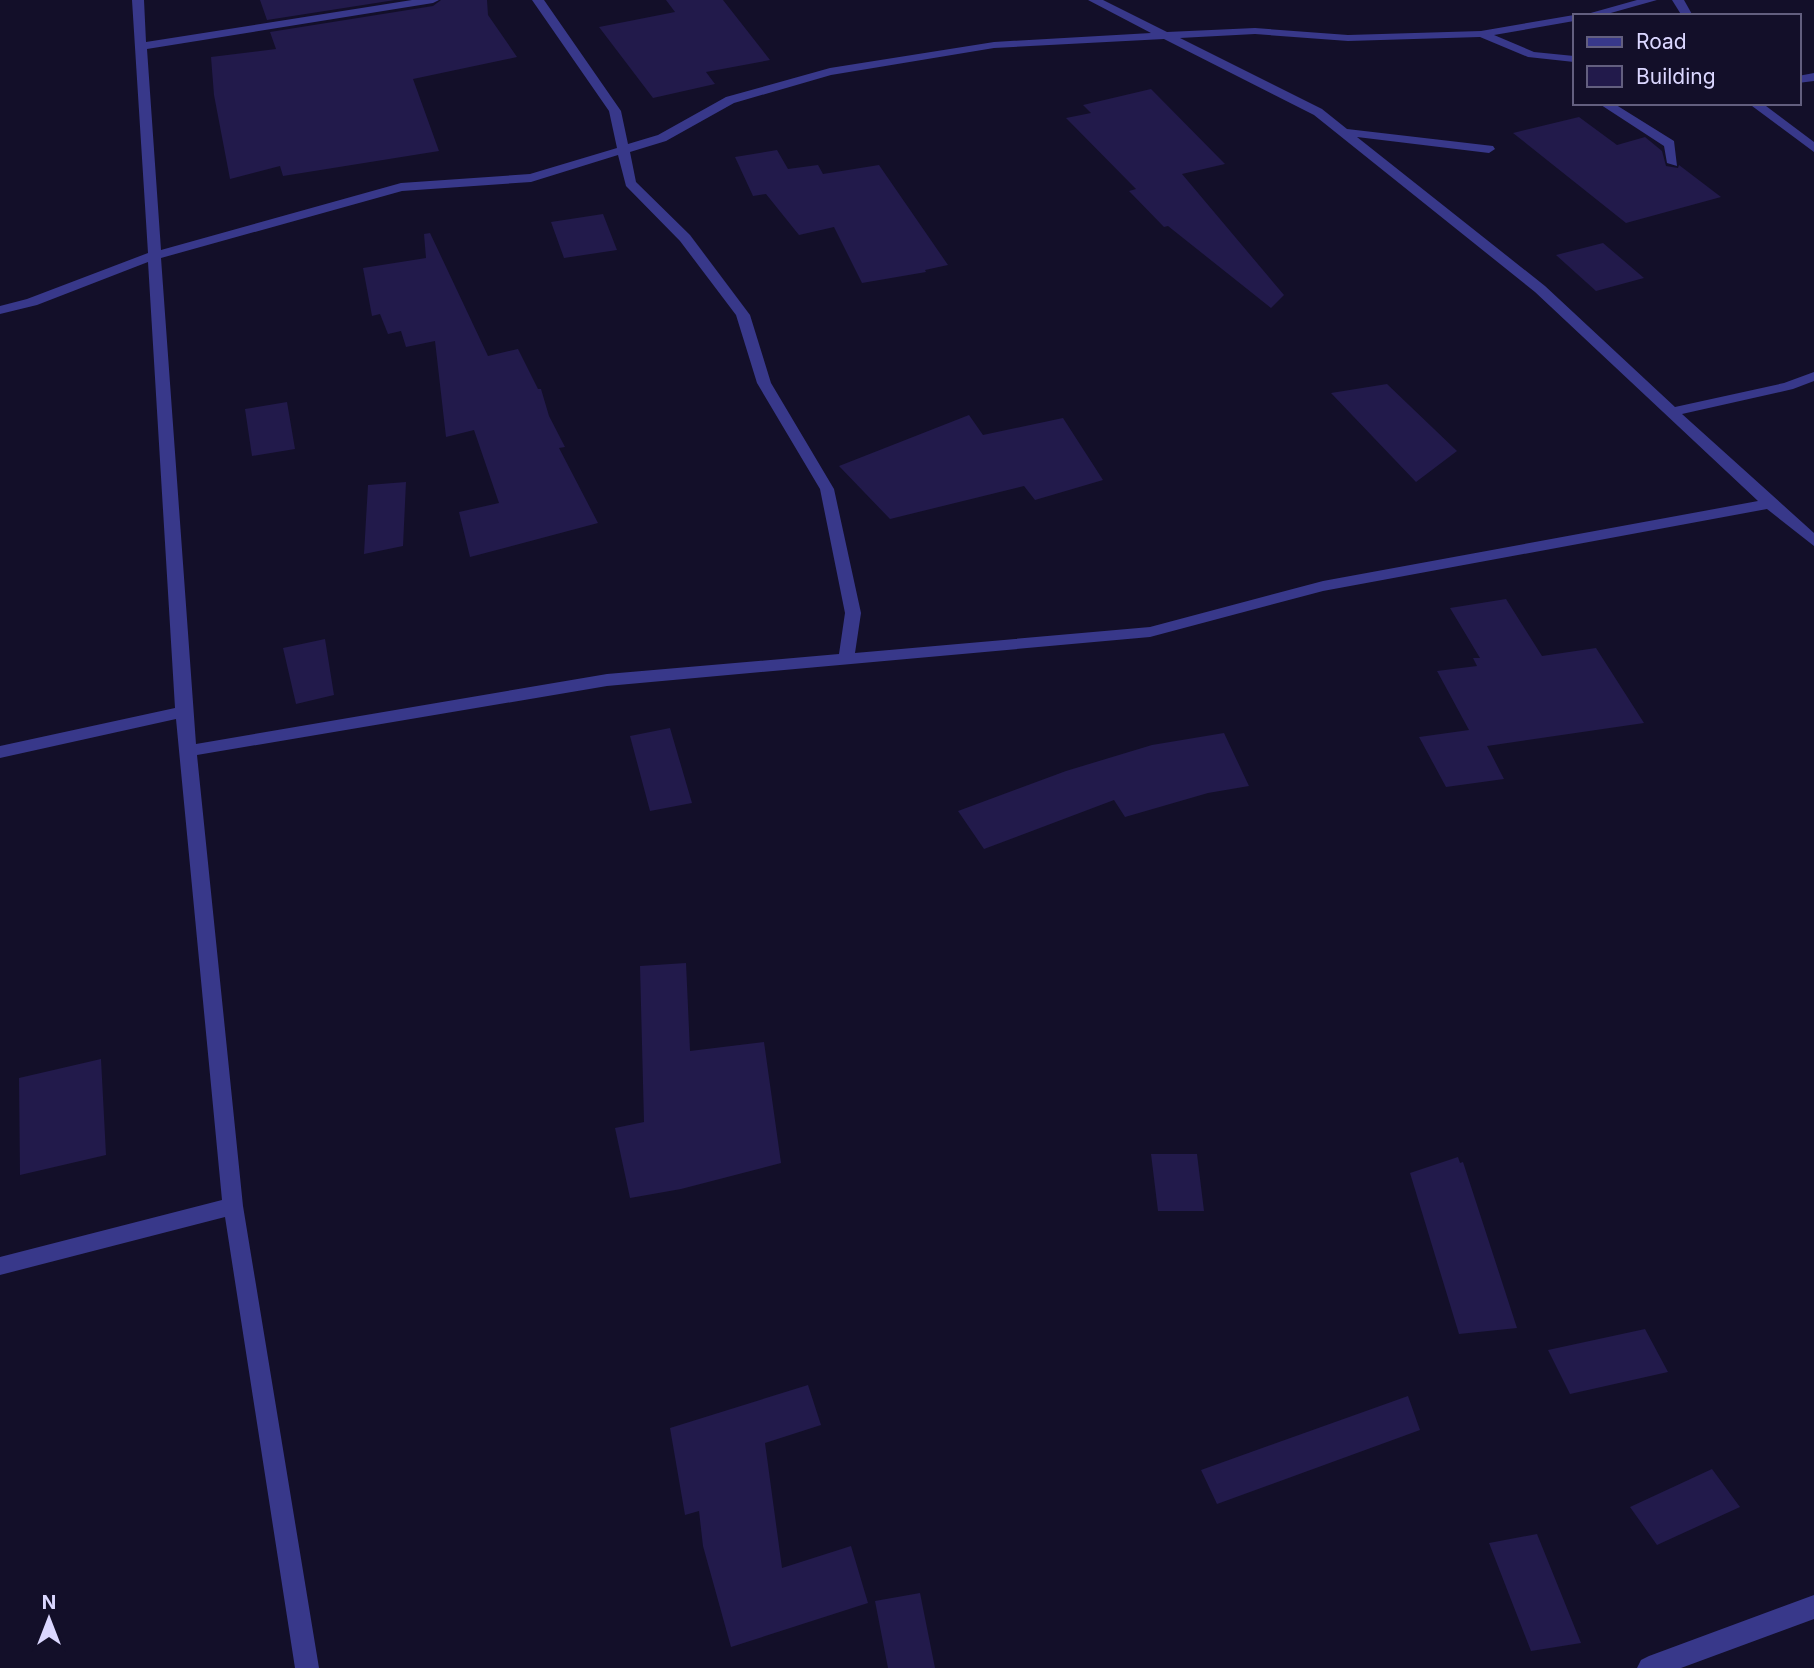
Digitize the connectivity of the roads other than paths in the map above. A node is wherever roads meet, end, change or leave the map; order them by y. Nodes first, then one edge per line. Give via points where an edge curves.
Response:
1 (138, 0) edge
2 (433, 0) edge
3 (538, 0) edge
4 (1094, 0) edge
5 (1651, 0) edge
6 (1662, 0) edge
7 (1594, 14) edge
8 (1633, 14) edge
9 (1573, 18) edge
10 (1481, 34) junction
11 (1169, 37) junction
12 (139, 47) junction
13 (1573, 59) edge
14 (1607, 105) edge
15 (1757, 105) edge
16 (1343, 131) junction
17 (1814, 148) edge
18 (1489, 149) dead end
19 (623, 150) junction
20 (1673, 163) dead end
21 (153, 256) junction
22 (0, 310) edge
23 (1814, 376) edge
24 (1672, 412) junction
25 (1770, 504) junction
26 (1814, 541) edge
27 (846, 659) junction
28 (184, 712) junction
29 (187, 751) junction
30 (0, 752) edge
31 (233, 1206) junction
32 (0, 1266) edge
33 (1814, 1607) edge
34 (307, 1668) edge
35 (1649, 1668) edge

1 - 12 street
2 - 12 street
3 - 19 street via 615,111
4 - 11 street
5 - 7 street
6 - 8 street
9 - 10 street
10 - 11 street via 1348,38 1255,31
10 - 13 street via 1532,55
11 - 16 street via 1318,112
11 - 19 street via 994,45 830,72 730,100 662,138
12 - 21 street
14 - 20 street via 1670,144
15 - 17 street
16 - 18 street
16 - 24 street via 1540,289
19 - 21 street via 531,178 401,187
19 - 27 street via 630,183 685,238 743,315 764,383 827,489 853,613
21 - 22 street
21 - 28 street
23 - 24 street
24 - 25 street
25 - 26 street
25 - 27 street via 1323,586 1150,632
27 - 29 street via 607,680
28 - 29 street
28 - 30 street
29 - 31 street
31 - 32 street
31 - 34 street
33 - 35 street

